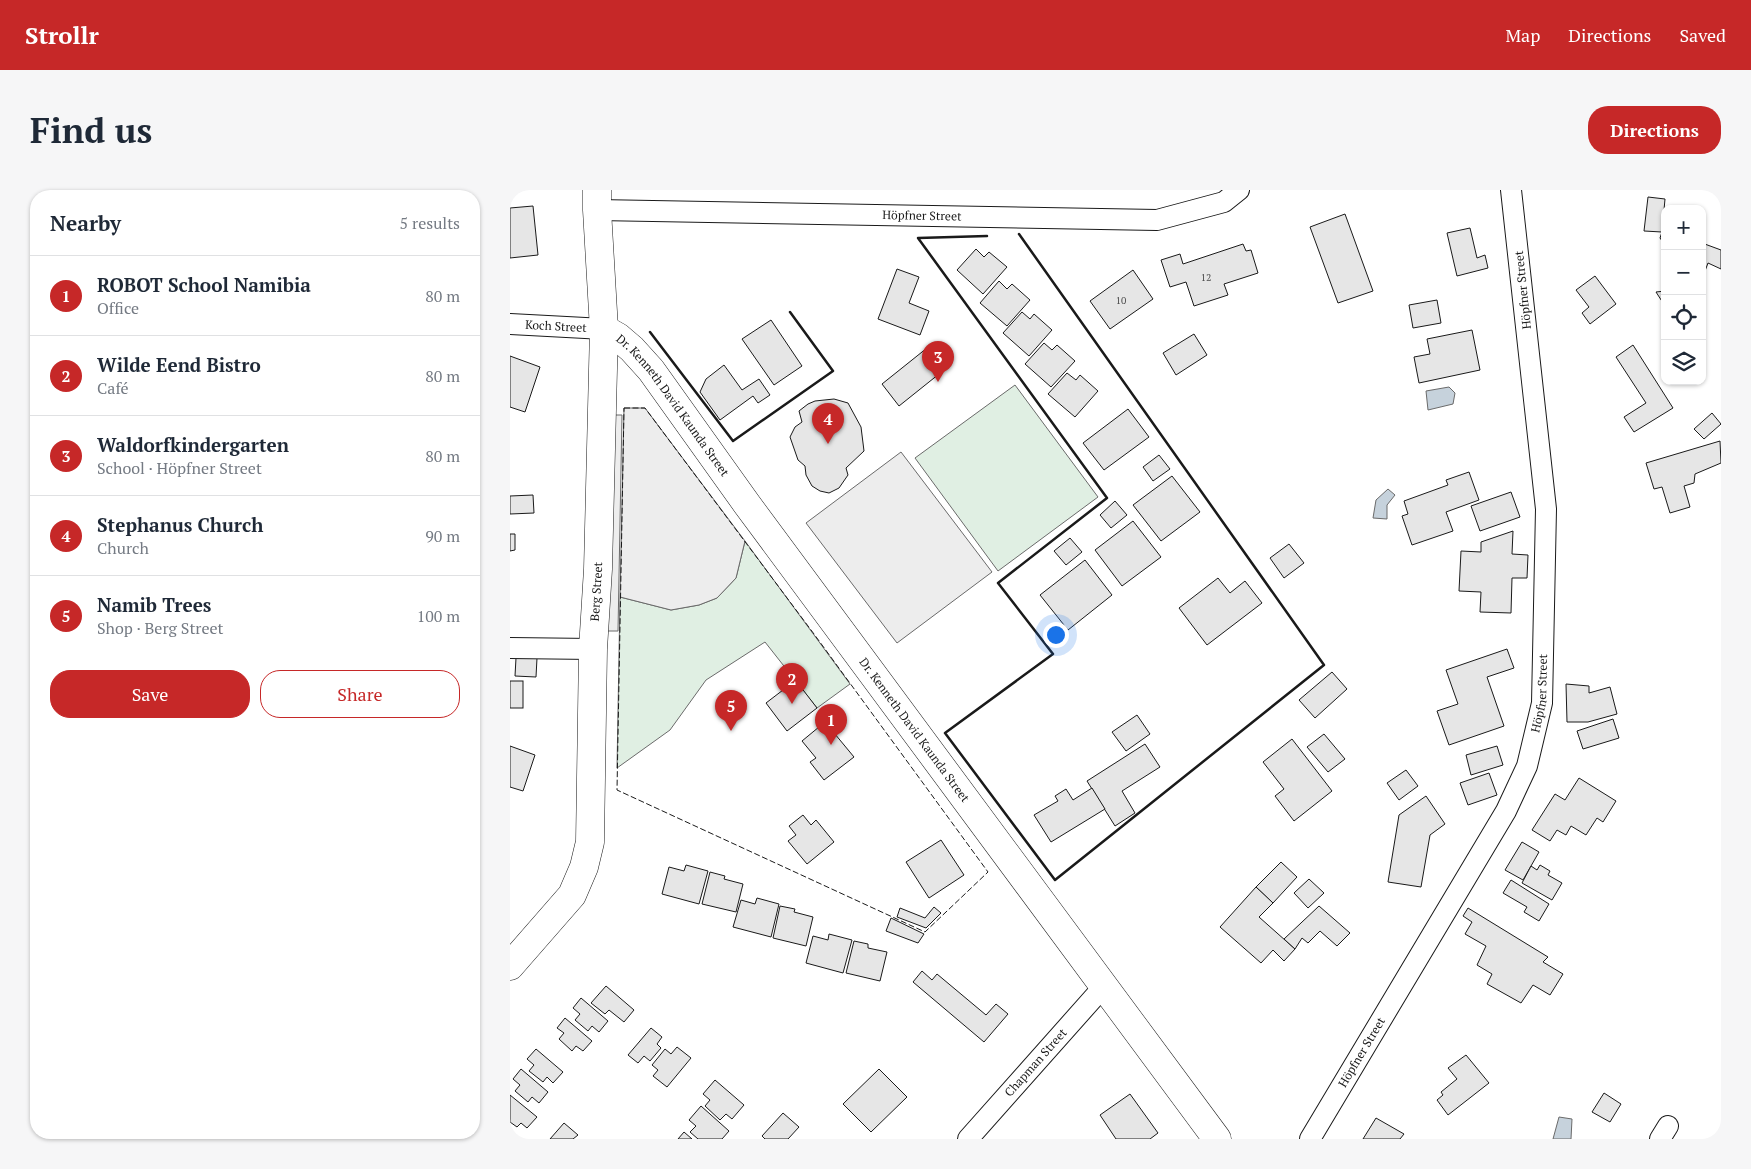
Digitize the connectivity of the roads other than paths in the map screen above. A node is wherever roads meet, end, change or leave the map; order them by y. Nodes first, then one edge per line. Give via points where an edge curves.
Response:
1 (1239, 190) edge
2 (1511, 190) edge
3 (597, 200) edge
4 (510, 324) edge
5 (604, 329) junction
6 (510, 648) edge
7 (593, 649) junction
8 (510, 966) edge
9 (1104, 986) junction
10 (968, 1139) edge
11 (1217, 1139) edge
12 (1310, 1139) edge

1 - 3 street, Höpfner Street via 1224,202 1157,220
2 - 12 street, Höpfner Street via 1546,509 1542,703 1527,766 1506,811
3 - 5 street, Berg Street
4 - 5 street, Koch Street
5 - 7 street, Berg Street
5 - 9 street, Dr. Kenneth David Kaunda Street via 625,343 651,370
6 - 7 street
7 - 8 street, Berg Street via 590,842 584,867 572,895
9 - 10 street, Chapman Street
9 - 11 street, Dr. Kenneth David Kaunda Street

